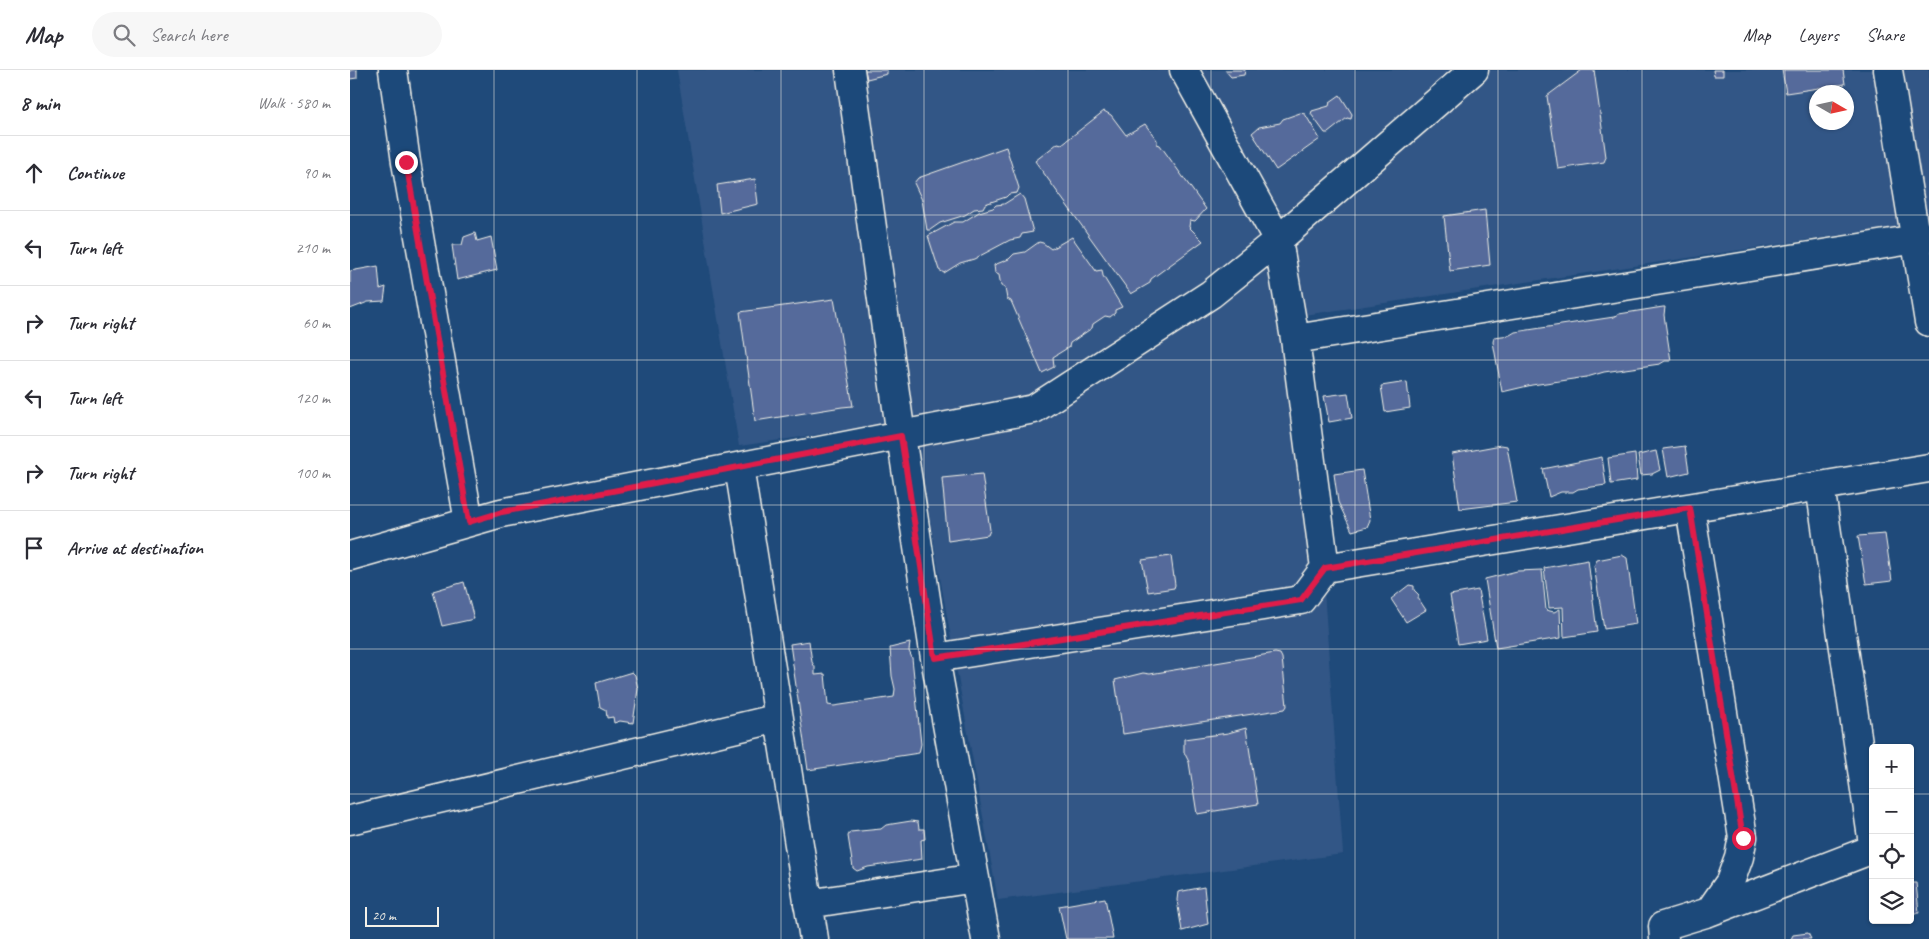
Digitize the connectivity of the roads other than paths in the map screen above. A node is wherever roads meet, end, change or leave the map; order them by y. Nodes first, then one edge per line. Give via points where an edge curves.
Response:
1 (393, 70) edge
2 (850, 70) edge
3 (1184, 70) edge
4 (1474, 70) edge
5 (1888, 70) edge
6 (1922, 238) edge
7 (1278, 240) junction
8 (1929, 322) edge
9 (1295, 339) junction
10 (901, 436) junction
11 (739, 467) junction
12 (1929, 468) edge
13 (1820, 486) junction
14 (1690, 508) junction
15 (469, 522) junction
16 (350, 556) edge
17 (1325, 568) junction
18 (935, 658) junction
19 (779, 718) junction
20 (350, 820) edge
21 (1872, 834) edge
22 (1869, 851) edge
23 (975, 878) junction
24 (808, 904) junction
25 (1709, 912) junction
26 (814, 939) edge
27 (986, 939) edge
28 (1664, 939) edge

1 - 15 street
2 - 10 street
3 - 7 street
4 - 7 street
5 - 6 street
6 - 8 street
6 - 9 street
7 - 9 street
7 - 10 street via 1211,294 1034,410
9 - 17 street
10 - 11 street
10 - 18 street
11 - 15 street via 502,512
11 - 19 street
12 - 13 street
13 - 14 street
13 - 21 street
14 - 17 street
14 - 25 street via 1743,838 1730,882
15 - 16 street
17 - 18 street via 1301,600
18 - 23 street
19 - 20 street
19 - 24 street
22 - 25 street
23 - 24 street
23 - 27 street
24 - 26 street
25 - 28 street via 1663,926

